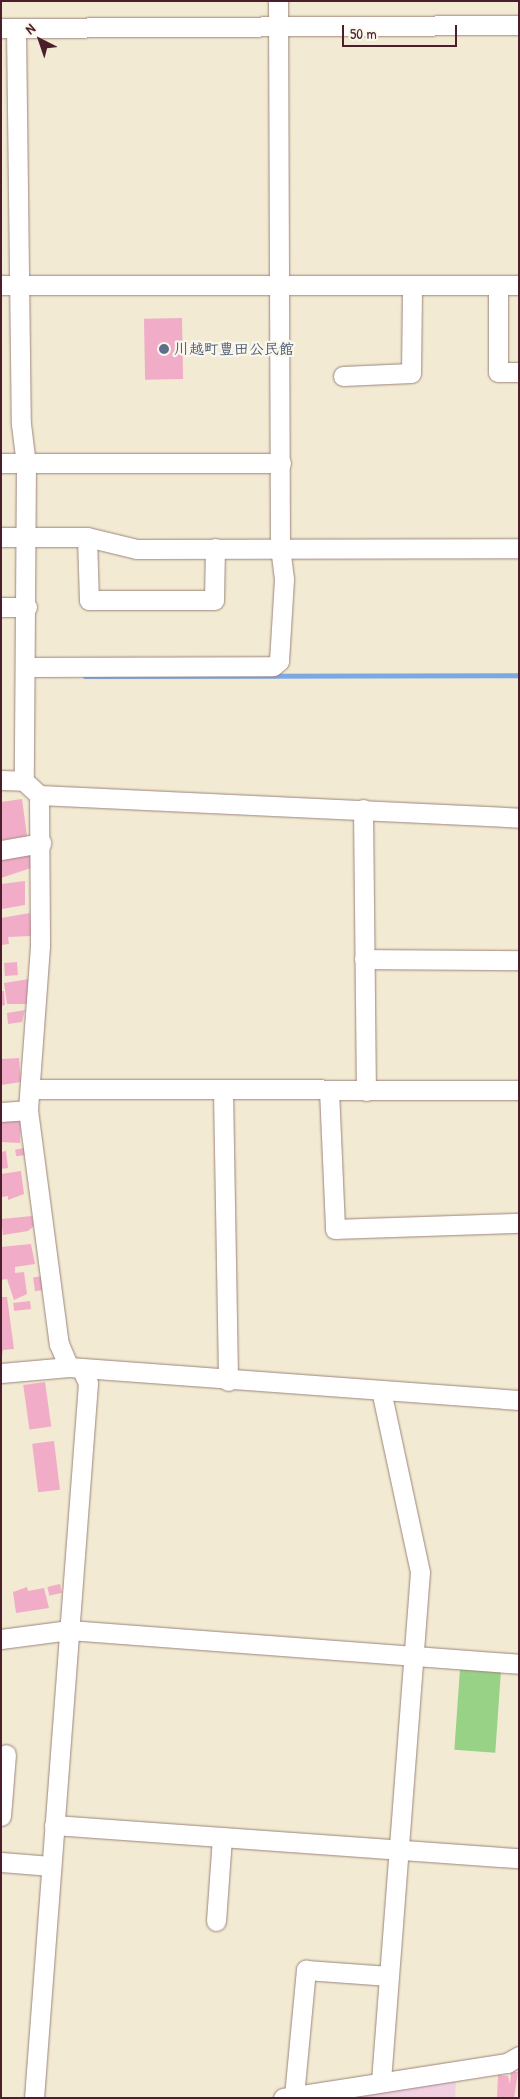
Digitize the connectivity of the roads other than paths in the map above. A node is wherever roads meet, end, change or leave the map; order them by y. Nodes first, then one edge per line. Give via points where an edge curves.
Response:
1 (278, 1) edge
2 (519, 25) edge
3 (279, 27) junction
4 (9, 28) edge
5 (1, 284) edge
6 (22, 284) junction
7 (498, 285) junction
8 (519, 285) edge
9 (412, 286) junction
10 (281, 287) junction
11 (519, 372) edge
12 (343, 376) dead end
13 (1, 463) edge
14 (26, 463) junction
15 (281, 463) junction
16 (1, 537) edge
17 (26, 537) junction
18 (87, 537) junction
19 (280, 547) junction
20 (215, 548) junction
21 (519, 548) edge
22 (1, 607) edge
23 (27, 607) junction
24 (28, 667) junction
25 (1, 780) edge
26 (24, 780) junction
27 (39, 795) junction
28 (363, 809) junction
29 (519, 818) edge
30 (41, 843) junction
31 (1, 850) edge
32 (364, 959) junction
33 (519, 960) edge
34 (32, 1089) junction
35 (223, 1090) junction
36 (329, 1090) junction
37 (519, 1090) edge
38 (366, 1091) junction
39 (28, 1110) junction
40 (1, 1112) edge
41 (519, 1223) edge
42 (75, 1368) junction
43 (1, 1373) edge
44 (228, 1381) junction
45 (381, 1390) junction
46 (519, 1400) edge
47 (69, 1630) junction
48 (1, 1639) edge
49 (411, 1657) junction
50 (519, 1664) edge
51 (6, 1754) dead end
52 (1, 1816) edge
53 (54, 1825) junction
54 (222, 1837) junction
55 (397, 1848) junction
56 (519, 1858) edge
57 (1, 1862) edge
58 (52, 1866) junction
59 (216, 1921) dead end
60 (389, 1976) junction
61 (519, 2056) edge
62 (381, 2081) junction
63 (289, 2097) edge
64 (34, 2098) edge

1 - 3 street
2 - 3 street
3 - 4 street
3 - 10 street
4 - 6 street
5 - 6 street
6 - 10 street
6 - 14 street via 21,424
7 - 8 street
7 - 9 street
7 - 11 street via 498,372
9 - 10 street
9 - 12 street via 412,373
10 - 15 street
13 - 14 street
14 - 15 street
14 - 17 street
15 - 19 street
16 - 17 street
17 - 18 street
17 - 23 street
18 - 20 street via 137,549
18 - 20 street via 88,600 214,600
19 - 20 street
19 - 21 street
19 - 24 street via 284,579 279,661 273,666
22 - 23 street
23 - 24 street
24 - 26 street
25 - 26 street
26 - 27 street
27 - 28 street
27 - 30 street
28 - 29 street
28 - 32 street
30 - 31 street
30 - 34 street
32 - 33 street
32 - 38 street
34 - 35 street
34 - 39 street
35 - 36 street
35 - 44 street
36 - 38 street
36 - 41 street via 335,1229
37 - 38 street
39 - 40 street
39 - 42 street via 59,1344
42 - 43 street
42 - 44 street
42 - 47 street via 88,1383
44 - 45 street
45 - 46 street
45 - 49 street via 420,1572
47 - 48 street
47 - 49 street
47 - 53 street
49 - 50 street
49 - 55 street
51 - 52 street
53 - 54 street
53 - 58 street
54 - 55 street
54 - 59 street
55 - 56 street
55 - 60 street
57 - 58 street
58 - 64 street
60 - 62 street
60 - 63 street via 306,1970
61 - 62 street via 507,2063
62 - 63 street

